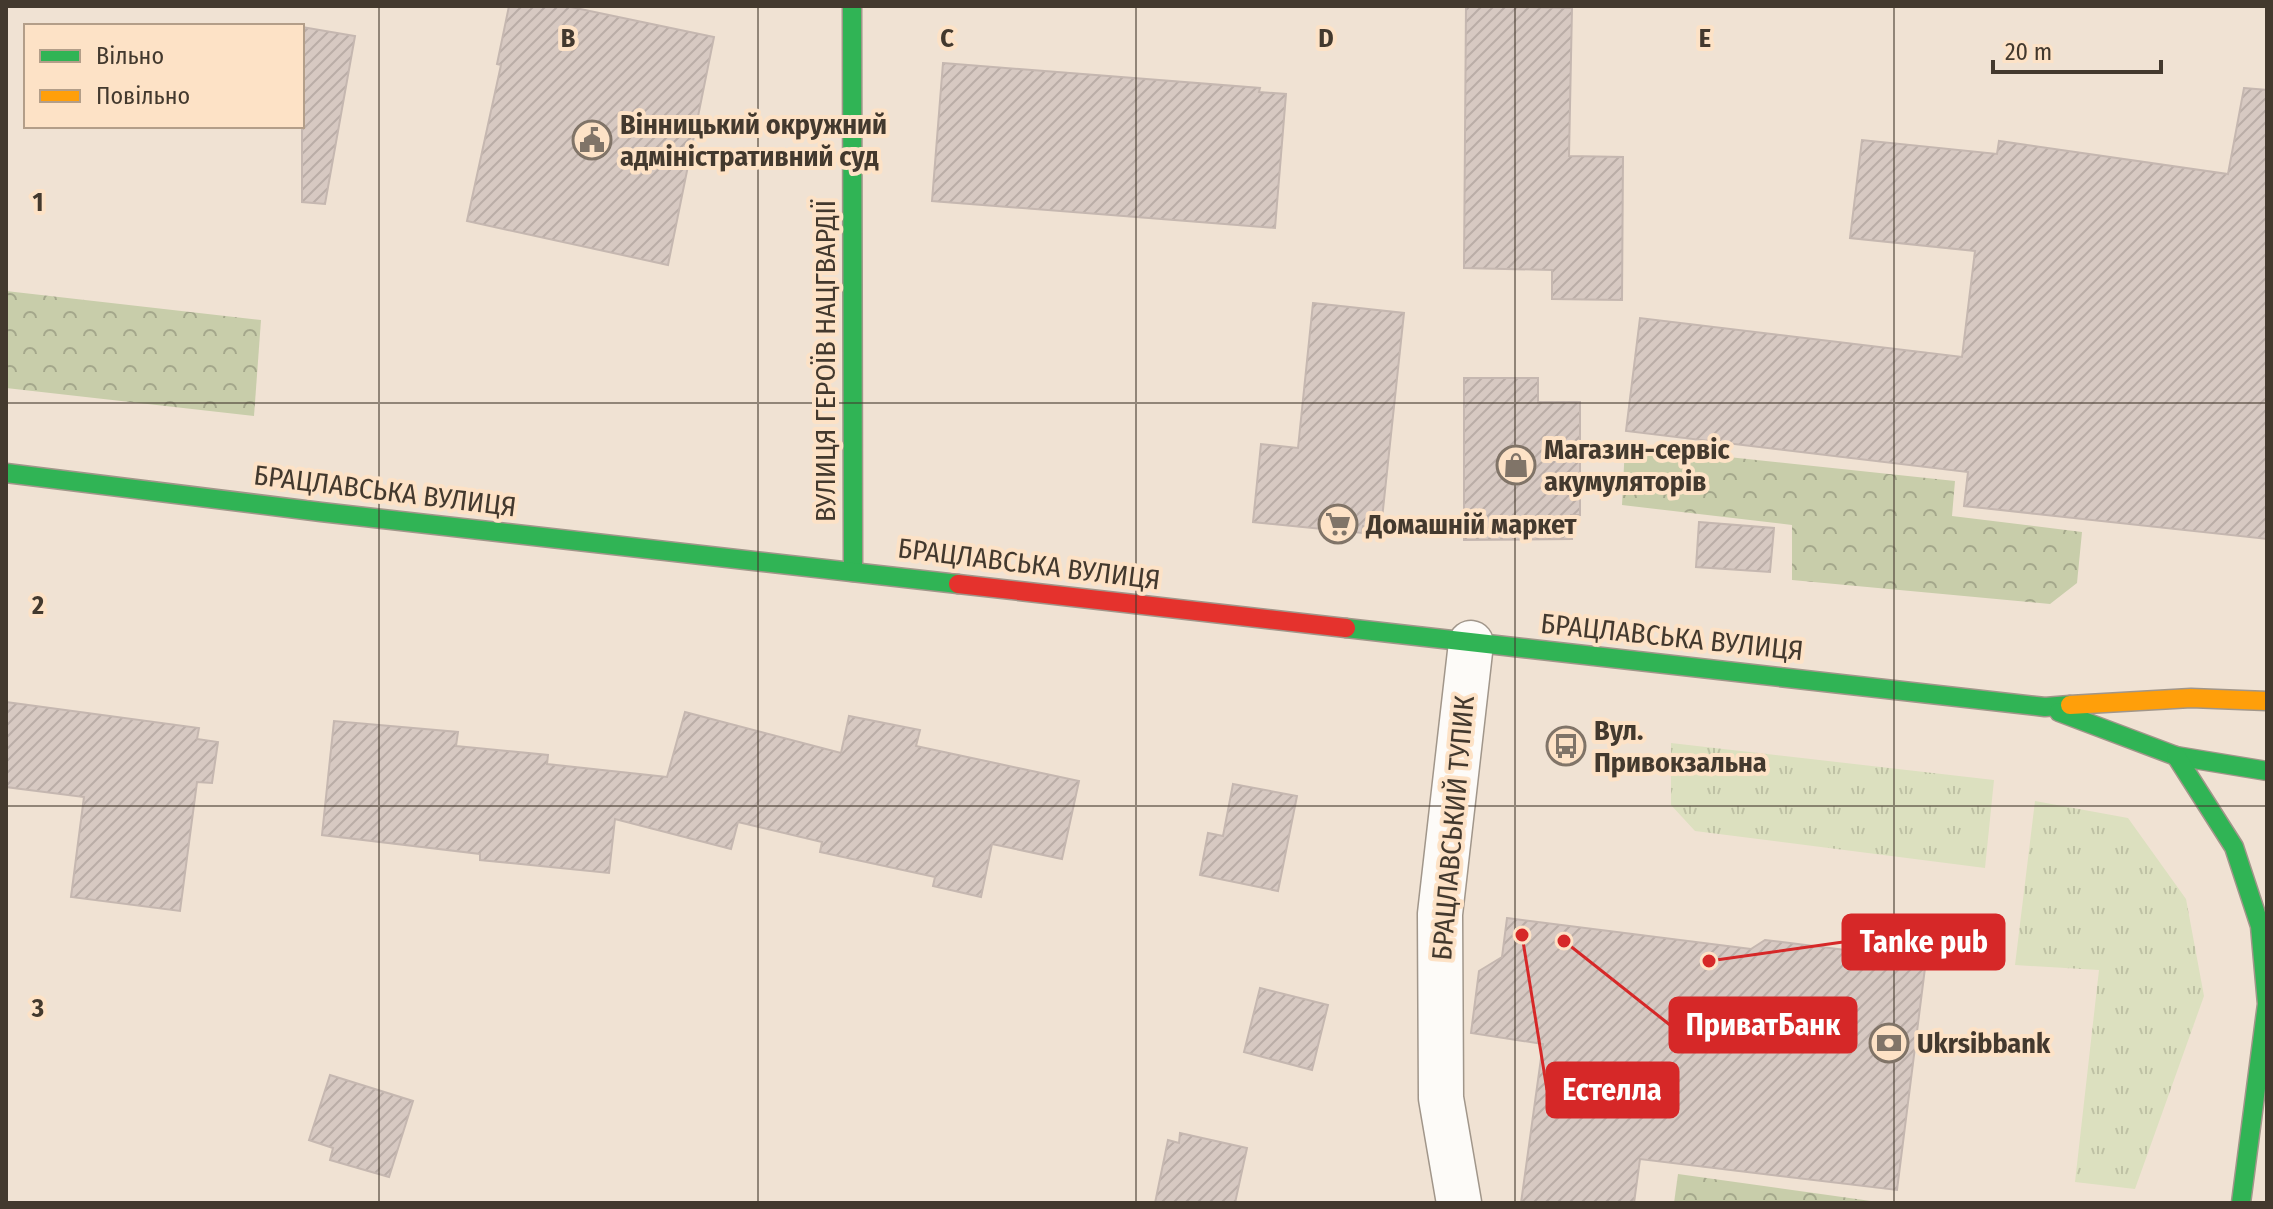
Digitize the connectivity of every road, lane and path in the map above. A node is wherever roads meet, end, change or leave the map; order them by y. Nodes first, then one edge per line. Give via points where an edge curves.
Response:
1 (852, 6) edge
2 (6, 473) edge
3 (853, 572) junction
4 (1471, 643) junction
5 (2267, 701) edge
6 (2045, 707) junction
7 (2176, 756) junction
8 (2267, 771) edge
9 (2267, 1149) edge
10 (2250, 1201) edge
11 (1459, 1203) edge

1 - 3 main road, ВУЛИЦЯ ГЕРОЇВ НАЦГВАРДІЇ
2 - 3 main road, БРАЦЛАВСЬКА ВУЛИЦЯ
3 - 4 main road, БРАЦЛАВСЬКА ВУЛИЦЯ
4 - 6 main road, БРАЦЛАВСЬКА ВУЛИЦЯ
4 - 11 street, БРАЦЛАВСЬКИЙ ТУПИК via 1440,914 1441,1098
5 - 6 main road, БРАЦЛАВСЬКА ВУЛИЦЯ via 2191,698
6 - 7 main road, БРАЦЛАВСЬКА ВУЛИЦЯ
7 - 8 main road, БРАЦЛАВСЬКА ВУЛИЦЯ
7 - 10 main road via 2234,847 2260,926 2267,1004
9 - 10 main road

